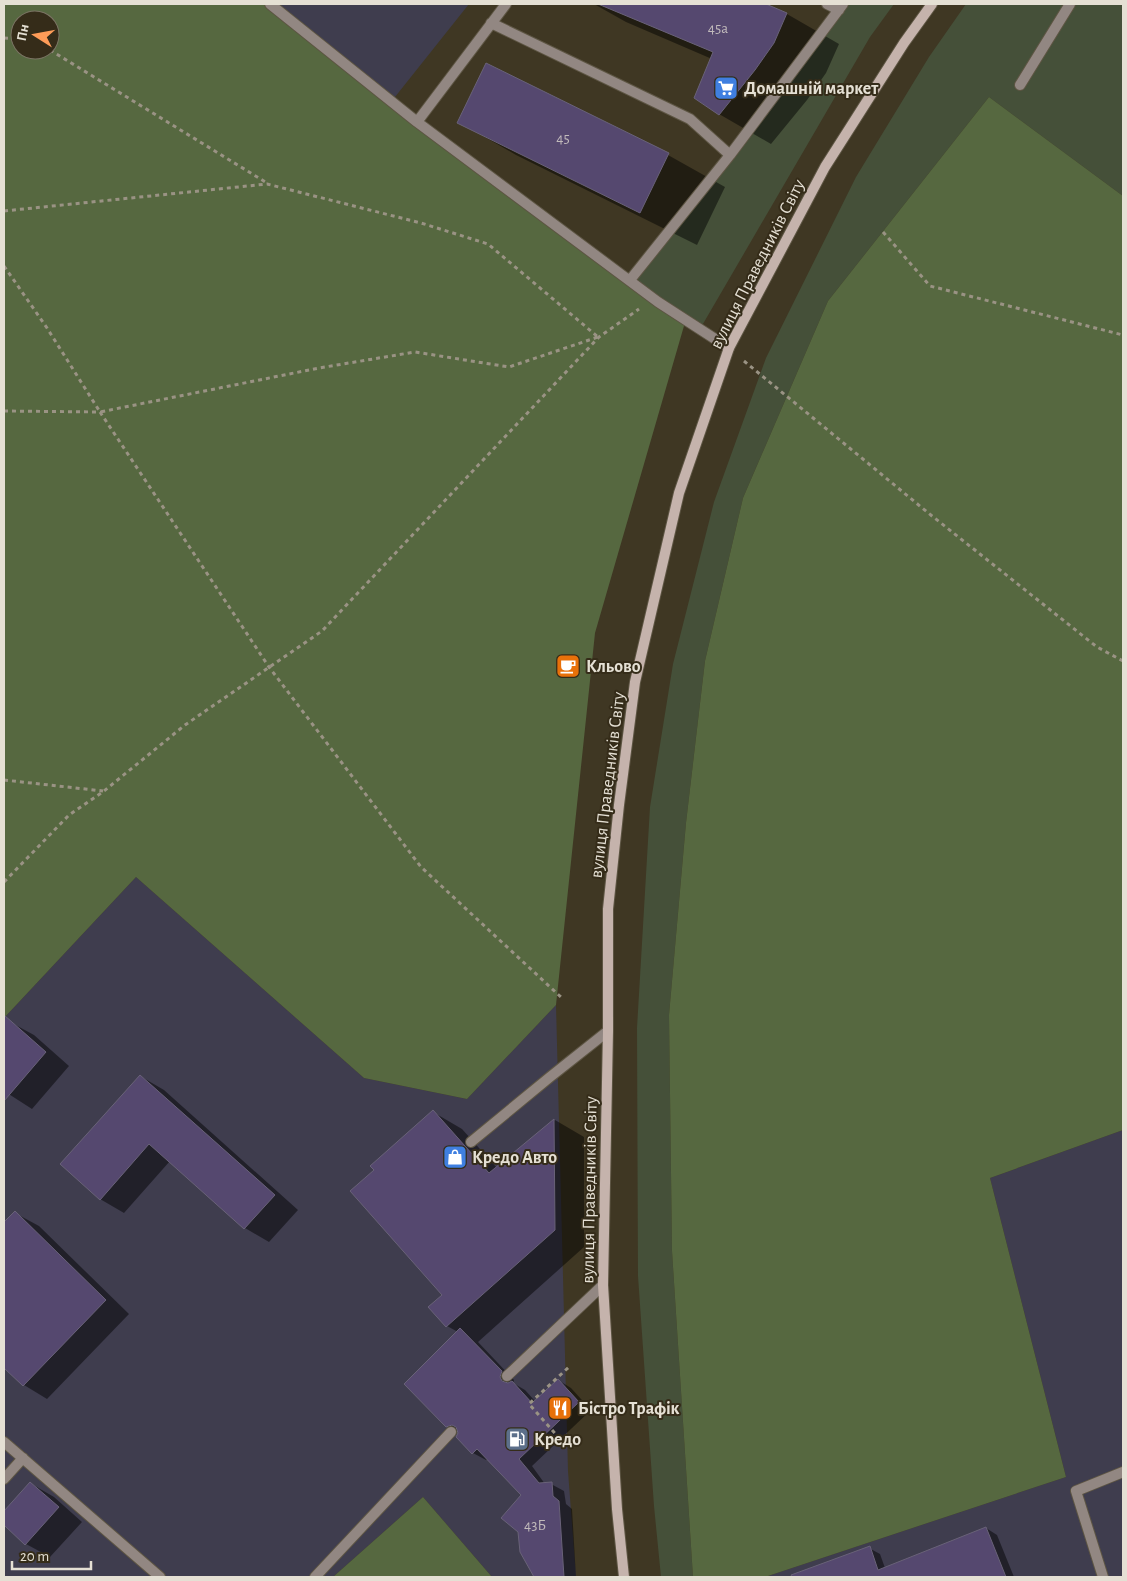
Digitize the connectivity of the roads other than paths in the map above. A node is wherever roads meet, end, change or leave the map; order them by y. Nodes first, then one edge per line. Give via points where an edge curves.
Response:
1 (270, 4) edge
2 (506, 4) edge
3 (827, 4) edge
4 (932, 4) edge
5 (1070, 4) edge
6 (841, 7) edge
7 (491, 23) junction
8 (1020, 85) dead end
9 (417, 122) junction
10 (730, 155) junction
11 (630, 280) junction
12 (729, 348) junction
13 (608, 1031) junction
14 (471, 1142) dead end
15 (603, 1285) junction
16 (507, 1376) dead end
17 (451, 1432) dead end
18 (4, 1442) edge
19 (22, 1458) junction
20 (1123, 1472) edge
21 (4, 1479) edge
22 (160, 1577) edge
23 (315, 1577) edge
24 (624, 1577) edge
25 (1103, 1577) edge

1 - 9 lane
2 - 7 lane
3 - 6 lane
4 - 12 main road, вулиця Праведників Світу via 825,166
5 - 8 lane
6 - 10 lane
7 - 9 lane
7 - 10 lane via 690,119
9 - 11 lane
10 - 11 lane
11 - 12 lane
12 - 13 main road, вулиця Праведників Світу via 679,493 635,682 608,909
13 - 14 lane
13 - 15 main road, вулиця Праведників Світу
15 - 16 lane
15 - 24 main road, вулиця Праведників Світу via 616,1508
17 - 23 lane
18 - 19 lane
19 - 21 lane
19 - 22 lane
20 - 25 lane via 1076,1491

